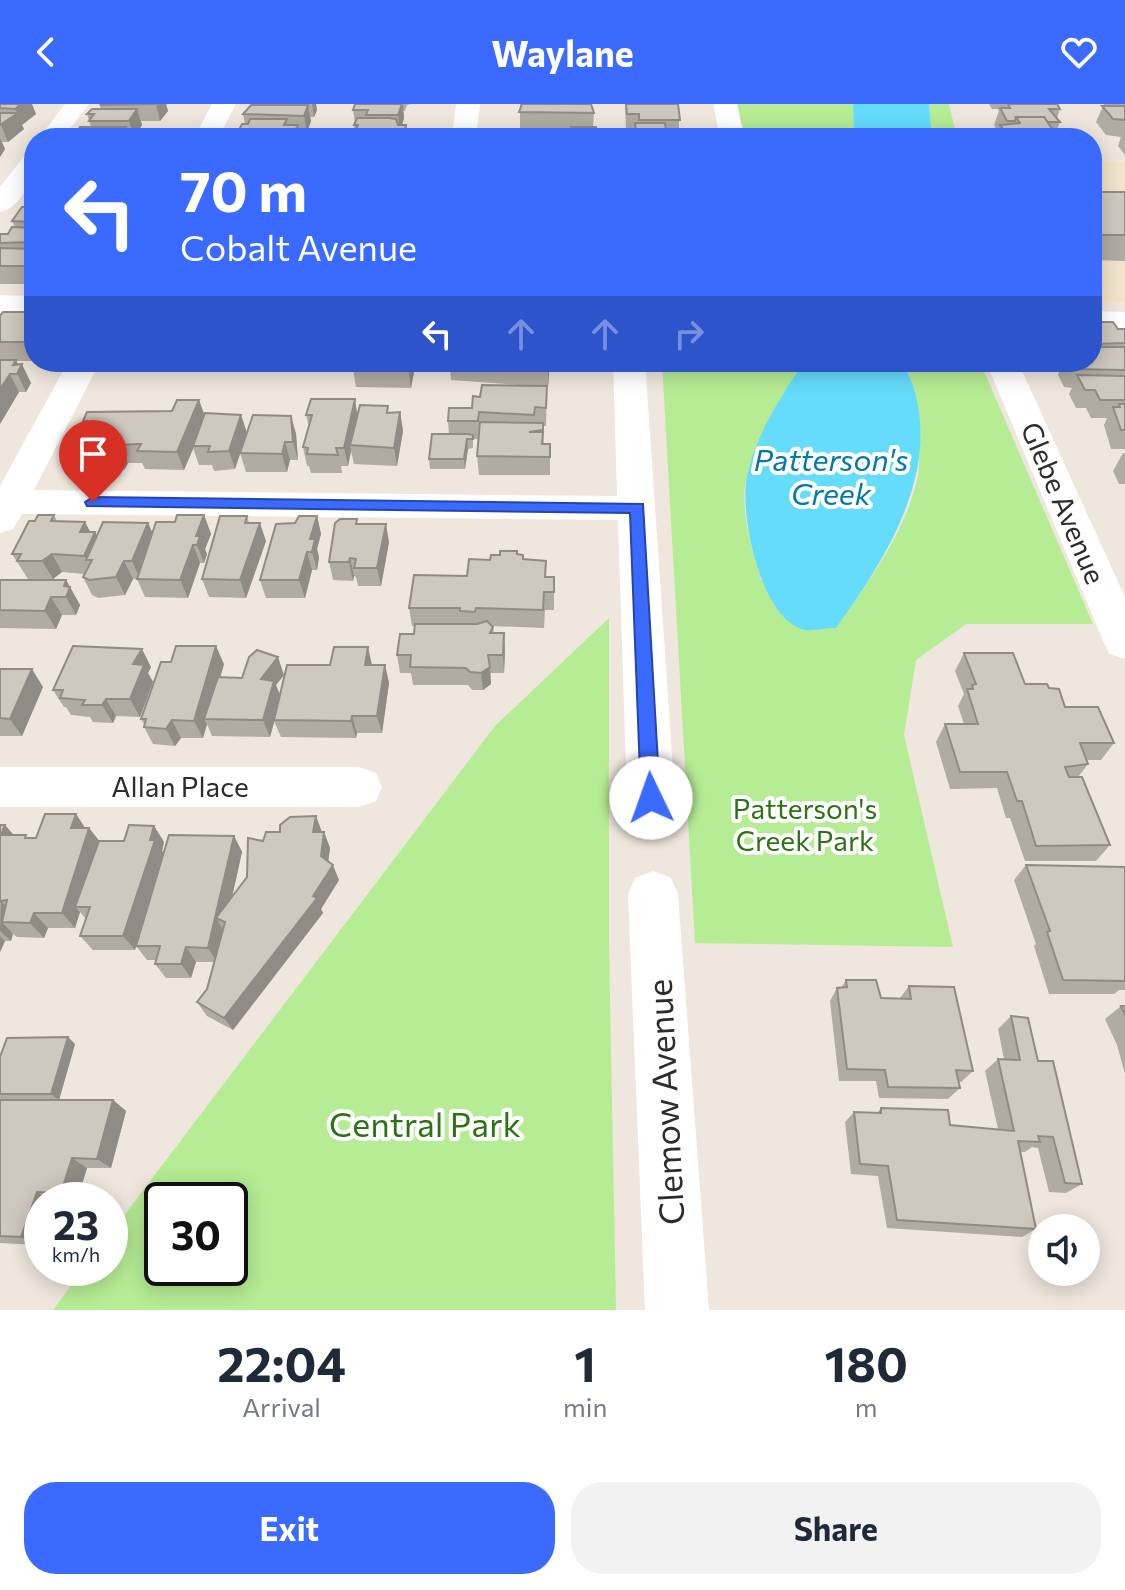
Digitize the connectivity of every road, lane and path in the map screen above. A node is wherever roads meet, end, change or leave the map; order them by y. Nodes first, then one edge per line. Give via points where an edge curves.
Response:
1 (77, 104) edge
2 (224, 104) edge
3 (468, 104) edge
4 (725, 104) edge
5 (59, 128) edge
6 (211, 128) edge
7 (465, 128) edge
8 (730, 128) edge
9 (24, 173) edge
10 (0, 204) edge
11 (0, 304) edge
12 (24, 305) edge
13 (1102, 320) edge
14 (1125, 321) edge
15 (79, 372) edge
16 (630, 372) edge
17 (1006, 372) edge
18 (637, 508) junction
19 (5, 511) edge
20 (1125, 643) edge
21 (0, 787) edge
22 (359, 787) dead end
23 (651, 798) dead end
24 (653, 894) dead end
25 (677, 1310) edge

1 - 5 street
2 - 6 street
3 - 7 street
4 - 8 street
9 - 10 street
11 - 12 street
13 - 14 street
15 - 19 street
16 - 18 street
17 - 20 street, Glebe Avenue
18 - 19 street
18 - 23 street
21 - 22 street, Allan Place
24 - 25 street, Clemow Avenue

